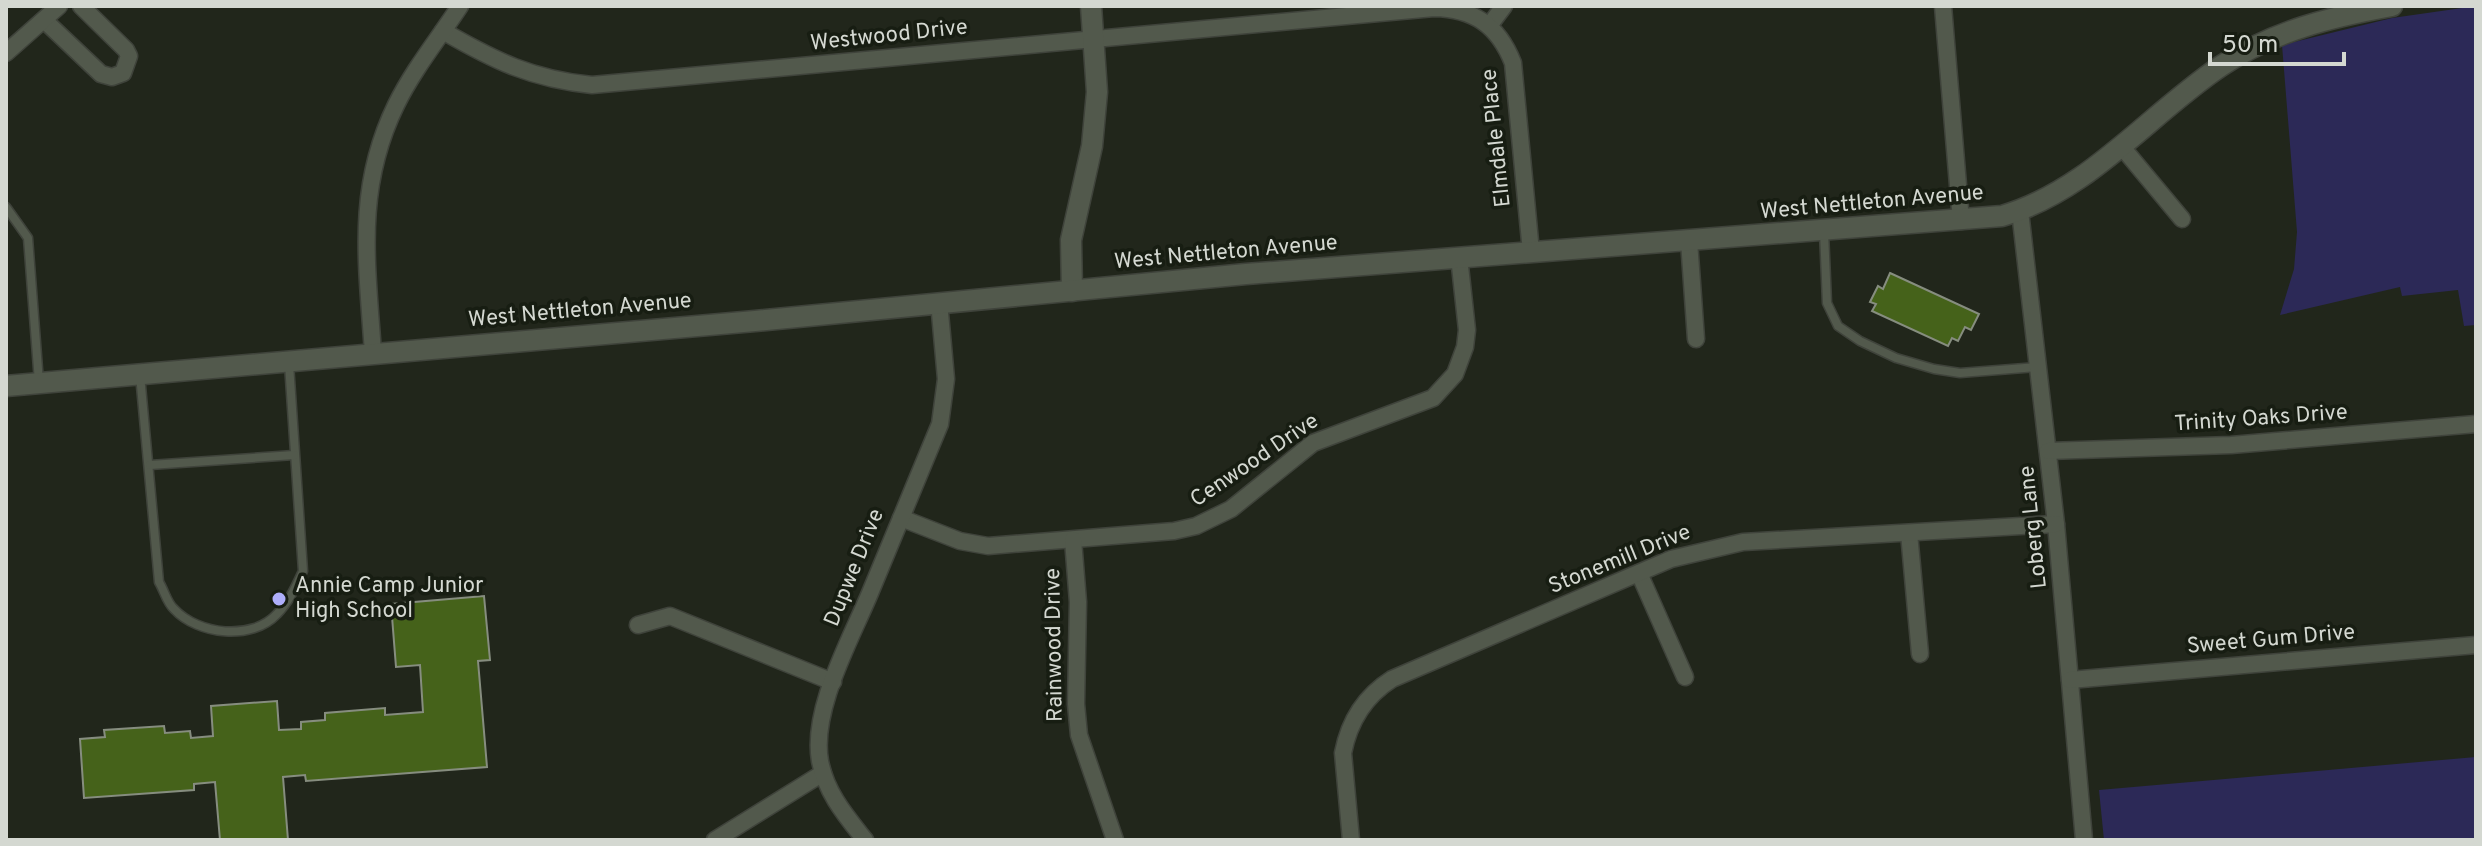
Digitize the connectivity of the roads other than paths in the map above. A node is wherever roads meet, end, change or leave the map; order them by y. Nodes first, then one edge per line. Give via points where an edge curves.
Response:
1 (59, 6) edge
2 (81, 6) edge
3 (460, 6) edge
4 (1091, 6) edge
5 (1504, 6) edge
6 (1943, 6) edge
7 (2392, 6) edge
8 (44, 20) junction
9 (1489, 26) junction
10 (443, 31) junction
11 (1094, 39) junction
12 (6, 53) edge
13 (2122, 147) junction
14 (6, 207) edge
15 (2020, 211) junction
16 (2182, 219) dead end
17 (1961, 221) junction
18 (1824, 231) junction
19 (1689, 241) junction
20 (1531, 252) junction
21 (1459, 257) junction
22 (1072, 291) junction
23 (939, 302) junction
24 (1696, 339) dead end
25 (373, 353) junction
26 (289, 360) junction
27 (2038, 367) junction
28 (140, 374) junction
29 (39, 383) junction
30 (6, 386) edge
31 (2476, 424) edge
32 (2048, 451) junction
33 (294, 455) junction
34 (150, 465) junction
35 (901, 518) junction
36 (2056, 524) junction
37 (1909, 533) junction
38 (1073, 540) junction
39 (1639, 573) junction
40 (638, 625) dead end
41 (2476, 645) edge
42 (1920, 654) dead end
43 (1685, 677) dead end
44 (2070, 680) junction
45 (833, 682) junction
46 (823, 773) junction
47 (715, 840) edge
48 (865, 840) edge
49 (1115, 840) edge
50 (1351, 840) edge
51 (2084, 840) edge

1 - 8 street
2 - 8 street via 126,50 123,73 101,74
3 - 10 street
4 - 11 street
5 - 9 street
6 - 17 street
7 - 13 street, West Nettleton Avenue via 2307,24 2245,52 2191,88
8 - 12 street
9 - 11 street, Westwood Drive via 1454,8 1434,8
9 - 20 street, Elmdale Place via 1508,50 1516,76
10 - 11 street, Westwood Drive via 530,74 592,85
10 - 25 street via 398,102 368,193 365,231
11 - 22 street via 1097,92 1092,146 1071,240
13 - 15 street, West Nettleton Avenue
13 - 16 street
14 - 29 lane via 28,238
15 - 17 street, West Nettleton Avenue
15 - 27 street, Loberg Lane
17 - 18 street, West Nettleton Avenue
18 - 19 street, West Nettleton Avenue
18 - 27 lane via 1827,303 1838,326 1860,341 1896,358 1960,373
19 - 20 street, West Nettleton Avenue
19 - 24 street
20 - 21 street, West Nettleton Avenue
21 - 22 street, West Nettleton Avenue
21 - 38 street, Cenwood Drive via 1465,347 1455,374 1433,398 1313,443 1231,509 1196,526
22 - 23 street, West Nettleton Avenue
23 - 25 street, West Nettleton Avenue
23 - 35 street, Dupwe Drive via 946,379 940,424
25 - 26 street, West Nettleton Avenue
26 - 28 street, West Nettleton Avenue
26 - 33 lane
27 - 32 street, Loberg Lane
28 - 29 street, West Nettleton Avenue
28 - 34 lane
29 - 30 street, West Nettleton Avenue
31 - 32 street, Trinity Oaks Drive via 2231,445
32 - 36 street, Loberg Lane
33 - 34 lane
33 - 34 lane via 303,571 276,617 249,631 219,631 193,623 173,609 159,582
35 - 38 street, Cenwood Drive via 988,546
35 - 45 street, Dupwe Drive
36 - 37 street, Stonemill Drive
36 - 44 street, Loberg Lane
37 - 39 street, Stonemill Drive via 1743,542 1671,559
37 - 42 street
38 - 49 street, Rainwood Drive via 1079,735
39 - 43 street
39 - 50 street, Stonemill Drive via 1376,689 1350,727 1343,753
40 - 45 street via 670,616
41 - 44 street, Sweet Gum Drive
44 - 51 street, Loberg Lane
45 - 46 street, Dupwe Drive via 819,728
46 - 47 street
46 - 48 street, Dupwe Drive via 835,802

